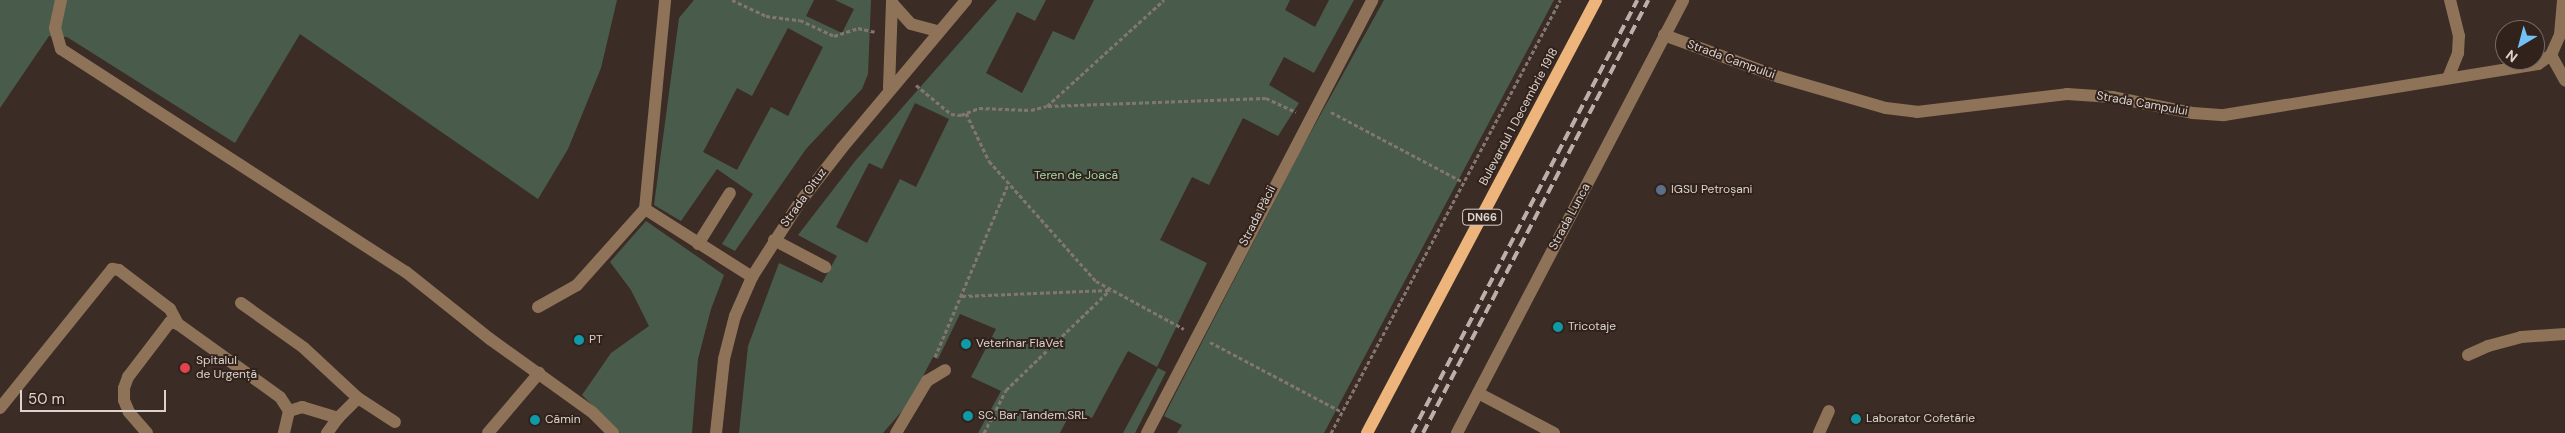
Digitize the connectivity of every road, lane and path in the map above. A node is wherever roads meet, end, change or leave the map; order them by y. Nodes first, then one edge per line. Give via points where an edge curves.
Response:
1 (61, 0) edge
2 (665, 0) edge
3 (732, 0) edge
4 (966, 0) edge
5 (1164, 0) edge
6 (1372, 0) edge
7 (1560, 0) edge
8 (1596, 0) edge
9 (1683, 0) edge
10 (2450, 0) edge
11 (2563, 0) edge
12 (892, 2) edge
13 (938, 31) junction
14 (892, 36) junction
15 (1664, 36) junction
16 (2552, 55) junction
17 (902, 73) junction
18 (2448, 78) junction
19 (2565, 80) edge
20 (889, 88) junction
21 (1315, 103) junction
22 (1047, 106) junction
23 (966, 113) junction
24 (1308, 118) junction
25 (1009, 182) junction
26 (1463, 182) junction
27 (730, 193) dead end
28 (645, 209) junction
29 (774, 240) junction
30 (698, 244) junction
31 (825, 267) dead end
32 (752, 277) junction
33 (1110, 290) junction
34 (962, 296) junction
35 (241, 303) dead end
36 (538, 307) dead end
37 (178, 324) junction
38 (2565, 334) edge
39 (1197, 336) junction
40 (2468, 355) dead end
41 (935, 357) dead end
42 (946, 370) dead end
43 (539, 373) junction
44 (1478, 392) junction
45 (358, 398) junction
46 (0, 408) edge
47 (289, 411) junction
48 (1342, 412) junction
49 (1829, 412) dead end
50 (338, 418) junction
51 (396, 422) dead end
52 (147, 433) edge
53 (284, 433) edge
54 (327, 433) edge
55 (488, 433) edge
56 (613, 433) edge
57 (716, 433) edge
58 (896, 433) edge
59 (984, 433) edge
60 (1147, 433) edge
61 (1331, 433) edge
62 (1367, 433) edge
63 (1457, 433) edge
64 (1554, 433) edge
65 (1819, 433) edge

1 - 43 street via 55,28 60,49 406,272
2 - 28 street
3 - 14 path via 766,16 800,20 834,36 858,28
4 - 13 street, Strada Oituz
5 - 22 path
6 - 21 street, Strada Păcii
7 - 26 path
8 - 62 main road, Bulevardul 1 Decembrie 1918 / DN66
9 - 15 street, Strada Lunca
10 - 18 street via 2459,36 2458,53
11 - 16 street via 2560,35
12 - 13 street via 911,24
12 - 14 street
13 - 17 street, Strada Oituz
14 - 20 street
15 - 18 street, Strada Campului via 1815,88 1886,108 1916,112 2067,94 2112,96 2193,113 2224,115 2291,107
15 - 44 street, Strada Lunca
16 - 18 street, Strada Campului via 2538,64
16 - 19 street
17 - 20 street, Strada Oituz
17 - 23 path via 952,114
20 - 29 street, Strada Oituz
21 - 24 street, Strada Păcii
21 - 26 path
22 - 23 path via 1030,110 979,108
22 - 24 path via 1266,98
23 - 25 path via 989,161
24 - 39 street, Strada Păcii
25 - 33 path via 1096,281
25 - 34 path
26 - 48 path
27 - 30 street
28 - 30 street
28 - 36 street via 577,286
29 - 31 street
29 - 32 street, Strada Oituz
30 - 32 street
32 - 57 street, Strada Oituz via 735,316 724,359
33 - 34 path
33 - 39 path
33 - 59 path via 1006,390
34 - 41 path
35 - 45 street via 304,348
37 - 46 street via 170,309 119,270 112,269
37 - 47 street via 280,396
37 - 52 street via 170,322 164,327 128,377 124,388 129,412
38 - 40 street via 2521,337
39 - 48 path
39 - 60 street, Strada Păcii
42 - 58 street via 926,381
43 - 55 street
43 - 56 street via 592,412
44 - 63 street, Strada Lunca
44 - 64 street
45 - 50 street
45 - 51 street
47 - 50 street via 302,407
47 - 53 street
48 - 61 path
49 - 65 street
50 - 54 street

